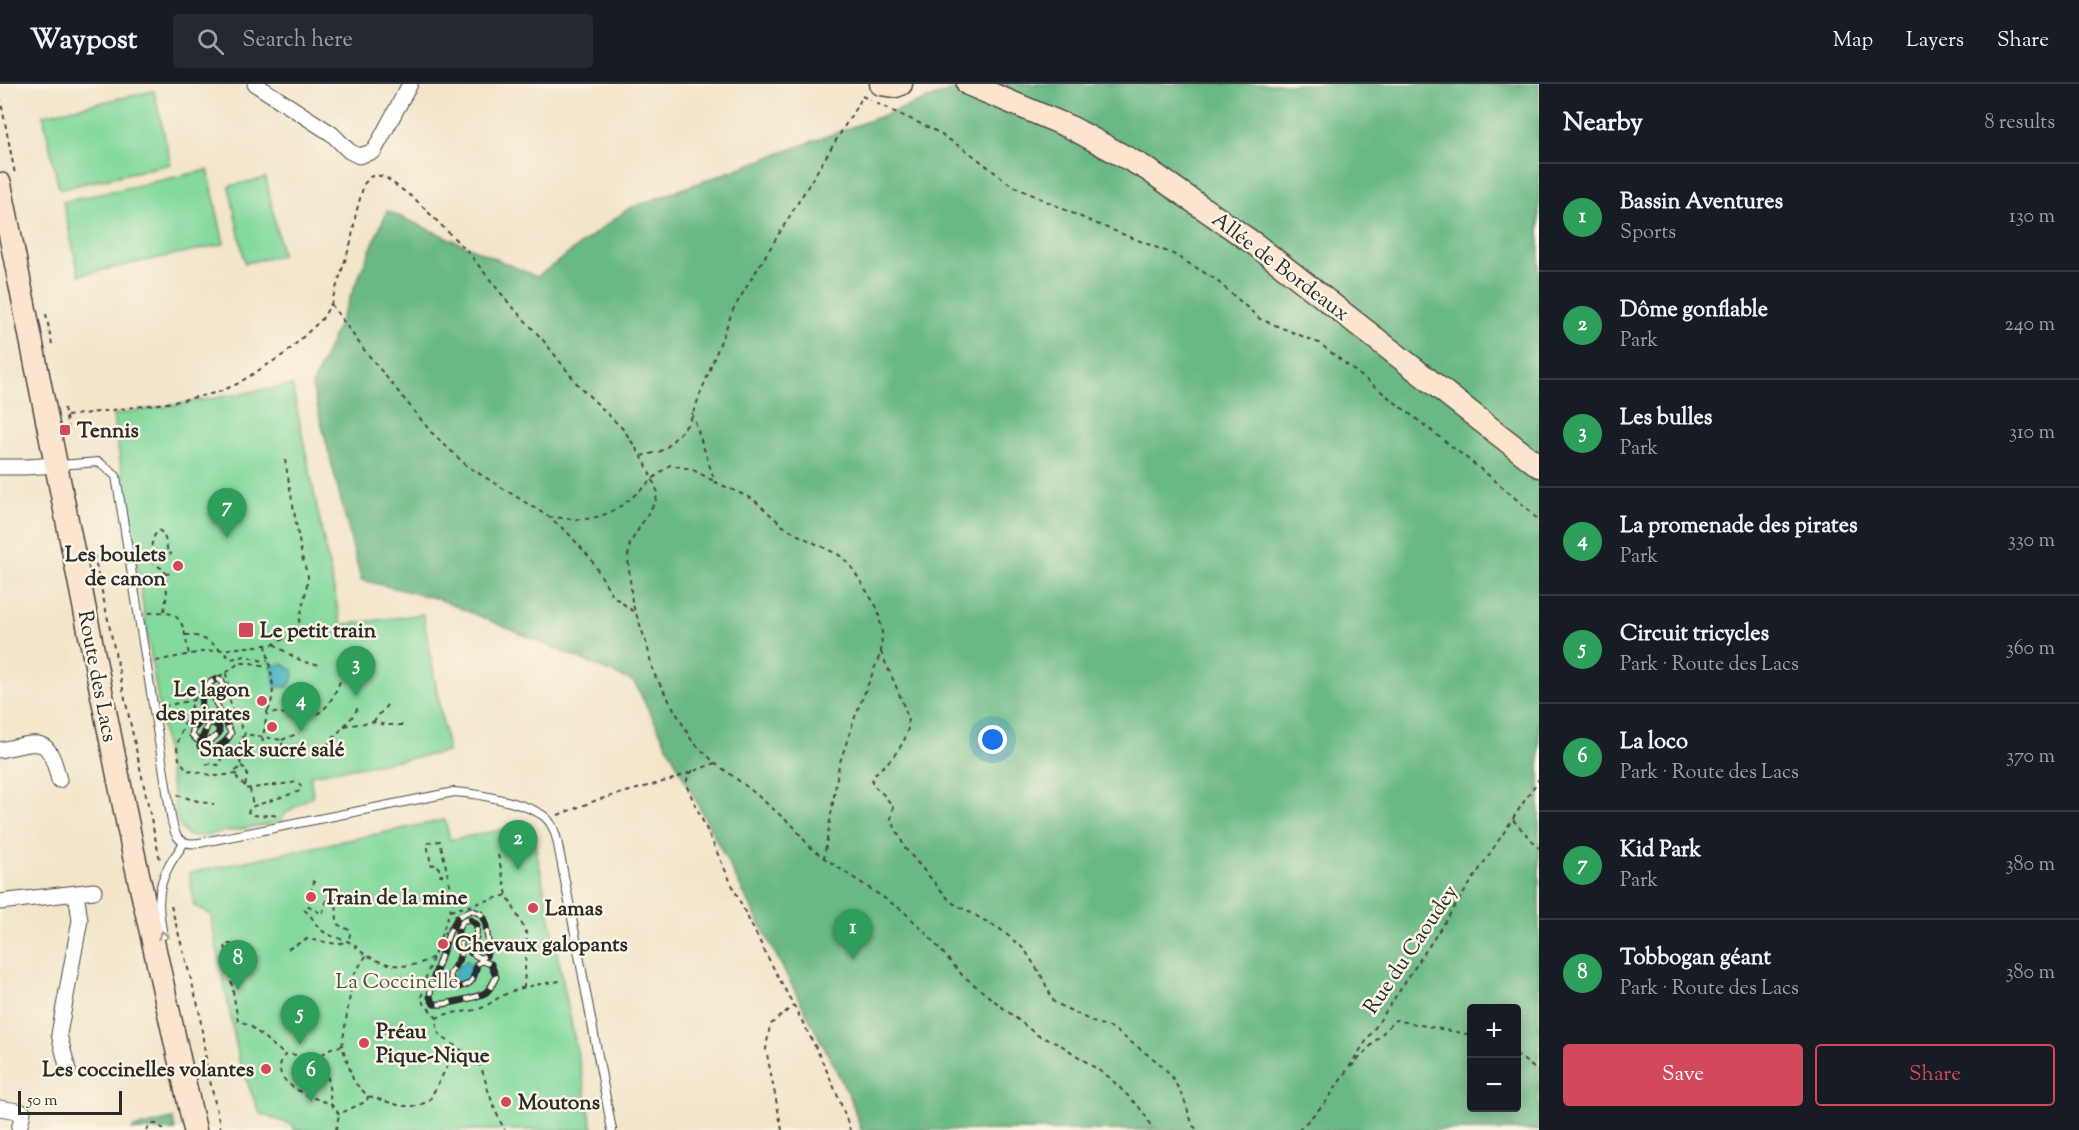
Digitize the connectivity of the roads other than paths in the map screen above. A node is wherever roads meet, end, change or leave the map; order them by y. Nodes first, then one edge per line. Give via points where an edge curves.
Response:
1 (255, 84) edge
2 (410, 84) edge
3 (902, 84) edge
4 (950, 84) edge
5 (968, 84) edge
6 (870, 90) edge
7 (1002, 99) junction
8 (0, 184) edge
9 (56, 465) junction
10 (0, 466) edge
11 (1539, 466) edge
12 (0, 750) edge
13 (60, 780) dead end
14 (184, 842) junction
15 (94, 891) dead end
16 (76, 893) junction
17 (0, 902) edge
18 (165, 945) dead end
19 (166, 963) dead end
20 (165, 993) junction
21 (68, 1070) dead end
22 (0, 1108) edge
23 (20, 1130) edge
24 (195, 1130) edge
25 (612, 1130) edge

1 - 2 street via 359,156 374,151
3 - 6 main road
4 - 7 main road, Allée de Bordeaux
5 - 7 main road, Allée de Bordeaux
7 - 11 main road, Allée de Bordeaux via 1079,132 1148,169 1256,245
8 - 9 main road, Route des Lacs
9 - 10 street
9 - 14 lane via 99,462 116,476 173,829
9 - 20 main road, Route des Lacs
12 - 13 street via 42,744 49,749
18 -> 14 lane via 159,903 164,875
14 - 25 lane via 199,843 454,792 505,801 547,818 561,860
15 - 16 street
16 - 17 street
16 - 21 street via 80,920 59,1034
19 - 20 lane
20 - 24 main road, Route des Lacs
22 - 23 street via 23,1112

